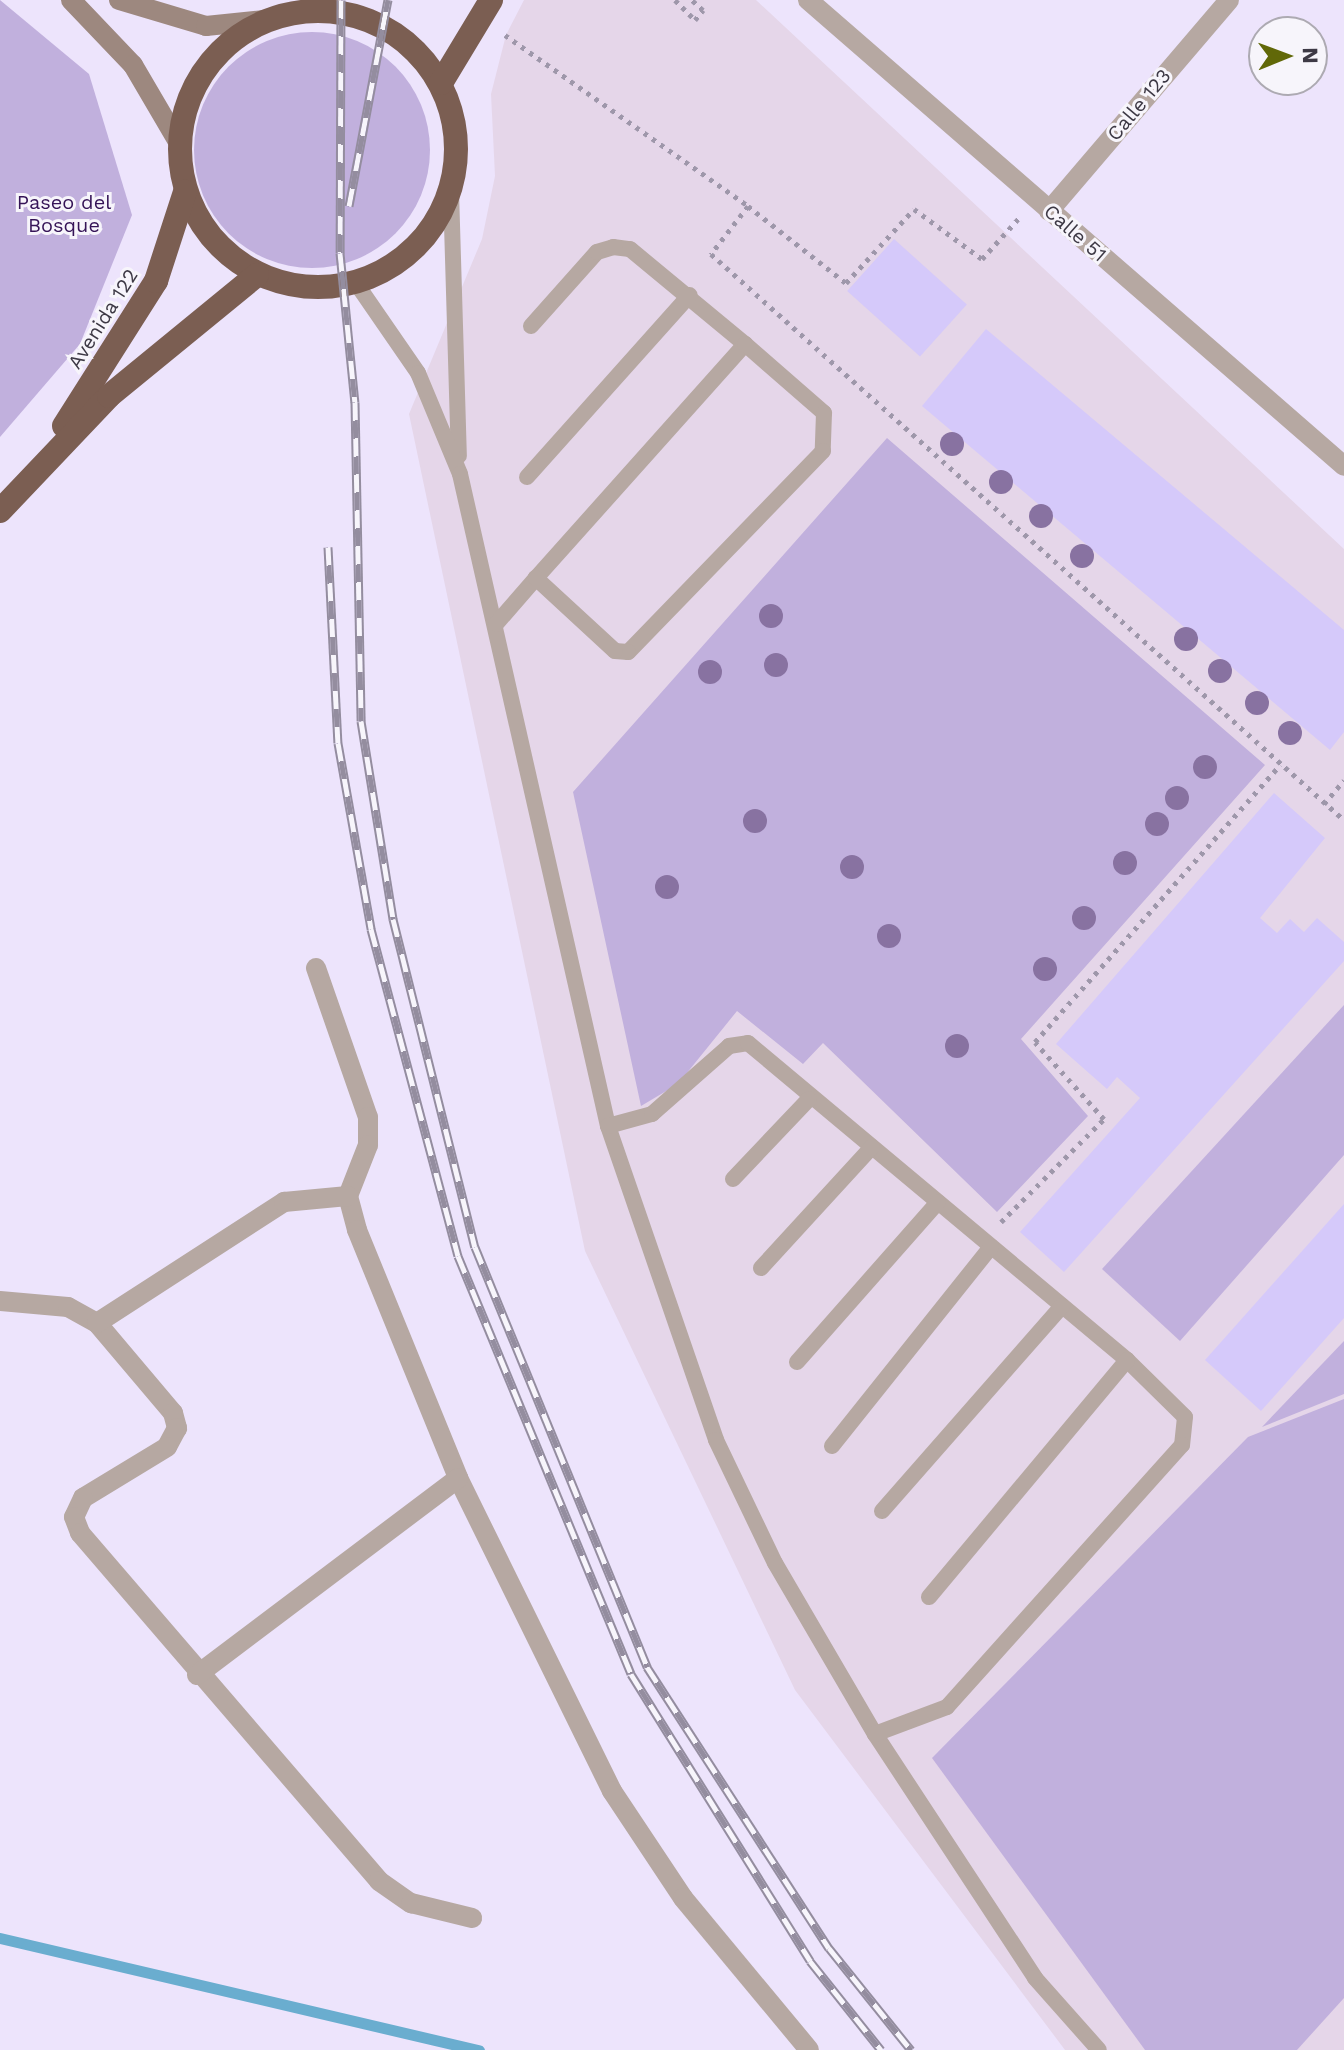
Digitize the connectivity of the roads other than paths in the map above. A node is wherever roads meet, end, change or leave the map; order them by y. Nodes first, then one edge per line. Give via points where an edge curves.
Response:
1 (71, 0) edge
2 (119, 0) edge
3 (808, 0) edge
4 (1229, 0) edge
5 (321, 5) edge
6 (486, 6) edge
7 (265, 20) junction
8 (441, 83) junction
9 (180, 145) junction
10 (451, 191) junction
11 (185, 192) junction
12 (1049, 211) junction
13 (257, 275) junction
14 (356, 283) junction
15 (690, 295) junction
16 (531, 326) dead end
17 (745, 344) junction
18 (41, 463) junction
19 (1344, 466) edge
20 (460, 474) junction
21 (527, 477) dead end
22 (0, 511) edge
23 (536, 578) junction
24 (496, 624) junction
25 (316, 968) dead end
26 (809, 1099) junction
27 (608, 1126) junction
28 (872, 1147) junction
29 (733, 1179) dead end
30 (348, 1196) junction
31 (938, 1202) junction
32 (991, 1247) junction
33 (761, 1268) dead end
34 (0, 1301) edge
35 (1062, 1306) junction
36 (97, 1323) junction
37 (1127, 1360) junction
38 (797, 1362) dead end
39 (832, 1446) dead end
40 (458, 1478) junction
41 (882, 1511) dead end
42 (929, 1597) dead end
43 (197, 1675) junction
44 (875, 1734) junction
45 (472, 1918) dead end
46 (809, 2050) edge
47 (1099, 2050) edge

1 - 9 main road via 133,65
2 - 7 main road via 206,26
3 - 12 street, Calle 51
4 - 12 street, Calle 123
5 - 7 highway
5 - 8 highway via 382,24 414,46
6 - 8 highway
7 - 9 highway via 221,49 191,93
8 - 10 highway via 457,136
9 - 11 highway
10 - 14 highway via 425,239 394,266
10 - 20 lane
11 - 13 highway via 202,226
11 - 18 highway, Avenida 122 via 156,281
12 - 19 street, Calle 51
13 - 14 highway via 315,289
13 - 18 highway, Avenida 122 via 109,396
14 - 20 lane via 418,373
15 - 16 lane via 630,249 613,247 597,252
15 - 17 lane
15 - 21 lane
17 - 23 lane
17 - 23 lane via 824,413 823,451 628,652 615,651
18 - 22 highway, Avenida 122
20 - 24 lane
23 - 24 lane
24 - 27 lane
25 - 30 street via 368,1117 368,1145
26 - 27 lane via 738,1041 652,1114
26 - 28 lane
26 - 29 lane
27 - 44 lane via 716,1440 775,1563
28 - 31 lane
28 - 33 lane
30 - 36 street via 284,1202
30 - 40 street
31 - 32 lane
31 - 38 lane
32 - 35 lane
32 - 39 lane
34 - 36 street via 68,1307
35 - 37 lane
35 - 41 lane
36 - 43 street via 173,1413 177,1428 167,1447 83,1498 74,1517
37 - 42 lane
37 - 44 lane via 1185,1417 1182,1445 947,1707
40 - 43 street
40 - 46 street via 612,1791 683,1898
43 - 45 street via 379,1881 411,1903
44 - 47 lane via 1035,1978

